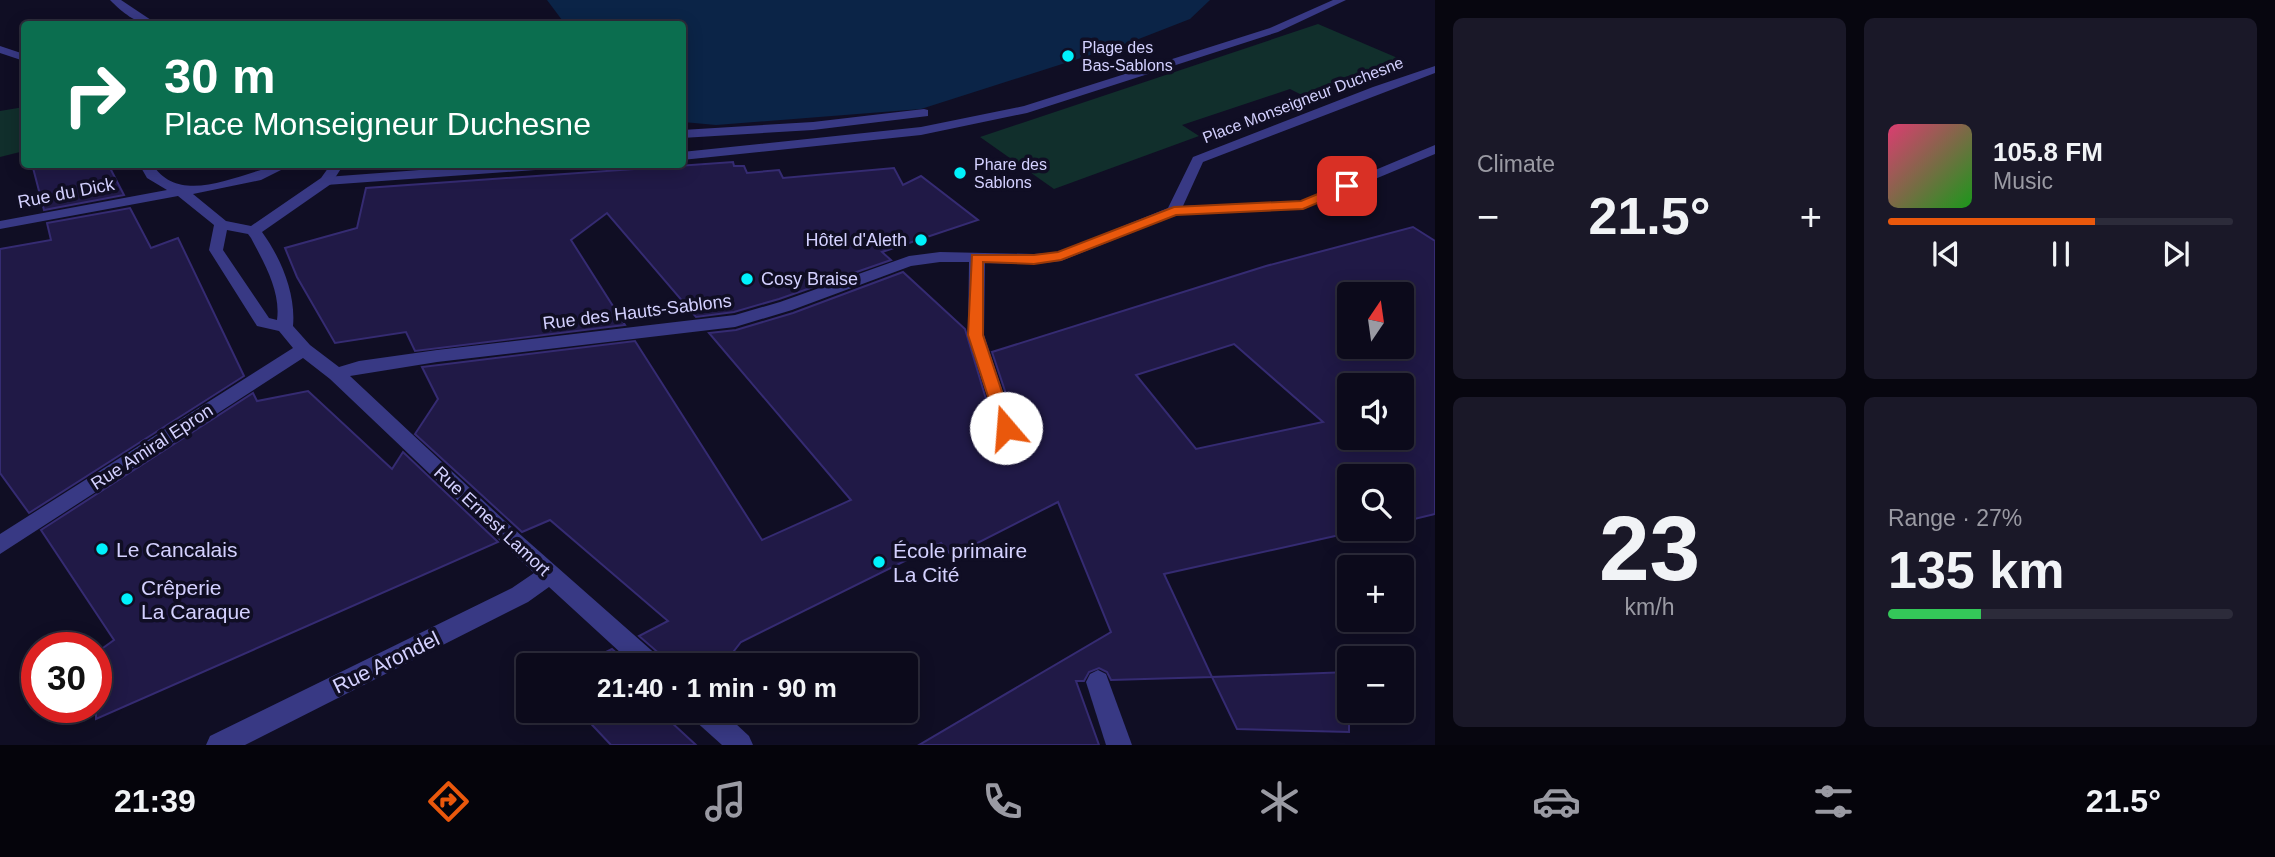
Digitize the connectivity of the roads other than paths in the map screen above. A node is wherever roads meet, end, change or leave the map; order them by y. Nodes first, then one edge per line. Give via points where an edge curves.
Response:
1 (115, 0) edge
2 (1341, 0) edge
3 (146, 21) edge
4 (0, 49) edge
5 (21, 57) edge
6 (1435, 69) edge
7 (925, 113) dead end
8 (686, 134) edge
9 (1435, 149) edge
10 (686, 156) edge
11 (148, 168) edge
12 (278, 168) edge
13 (335, 168) edge
14 (507, 168) edge
15 (326, 181) junction
16 (181, 192) junction
17 (1174, 211) junction
18 (221, 224) junction
19 (0, 225) edge
20 (253, 232) junction
21 (976, 258) junction
22 (285, 327) junction
23 (304, 349) junction
24 (336, 374) junction
25 (1006, 428) dead end
26 (0, 545) edge
27 (550, 574) junction
28 (638, 653) edge
29 (1098, 682) dead end
30 (716, 723) edge
31 (219, 745) edge
32 (740, 745) edge
33 (1119, 745) edge

1 - 3 street
2 - 10 street via 1274,30 1027,109 921,131
4 - 5 street
6 - 17 street, Place Monseigneur Duchesne via 1198,160
7 - 8 street
9 - 17 street via 1303,205
11 - 16 street
12 - 16 street, Rue du Dick via 233,186
13 - 15 street
14 - 15 street
15 - 20 street
16 - 18 street
16 - 19 street, Rue du Dick
17 - 21 street via 1061,256
18 - 20 street
18 - 22 street via 216,250 235,282 263,322
20 - 22 street via 275,270 287,306
21 - 24 street, Rue des Hauts-Sablons via 909,261 735,321 437,356
21 - 25 street via 975,335
22 - 23 street, Rue Ernest Lamort
23 - 24 street, Rue Ernest Lamort
23 - 26 street, Rue Amiral Epron
24 - 27 street, Rue Ernest Lamort
27 - 28 street, Rue Ernest Lamort
27 - 31 street, Rue Arondel via 520,595
29 - 33 street
30 - 32 street

